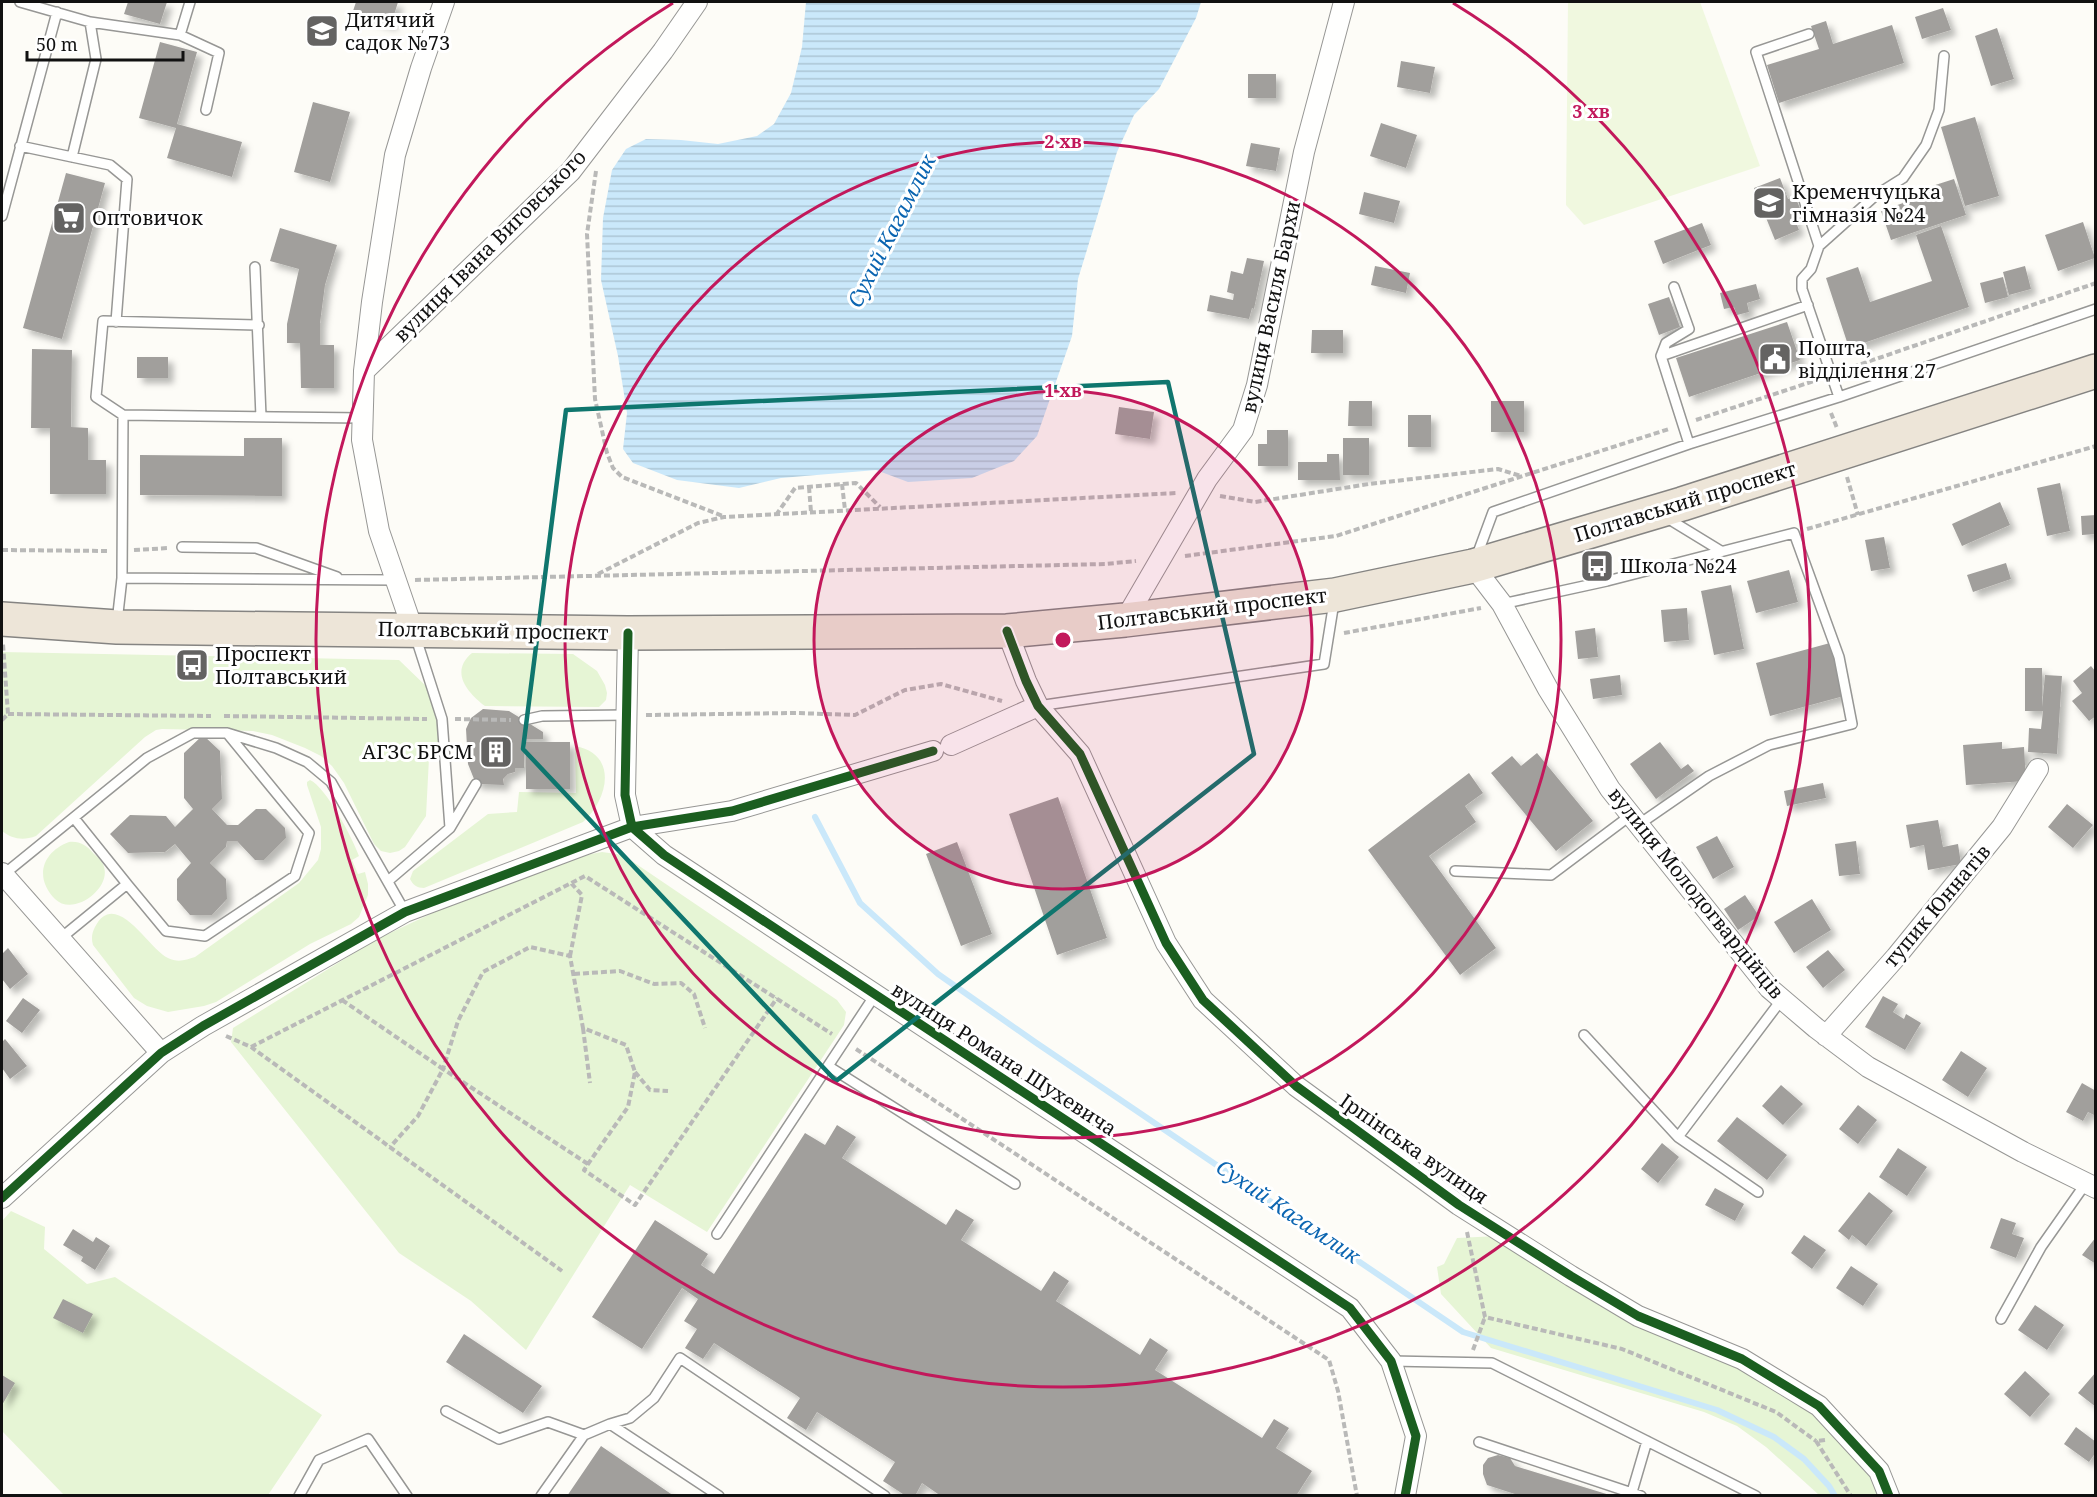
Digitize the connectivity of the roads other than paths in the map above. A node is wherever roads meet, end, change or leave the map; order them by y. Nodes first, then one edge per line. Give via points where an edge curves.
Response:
1 (20, 2) edge
2 (190, 2) edge
3 (444, 2) edge
4 (697, 2) edge
5 (1344, 2) edge
6 (57, 12) junction
7 (90, 22) junction
8 (1809, 34) dead end
9 (180, 35) junction
10 (1944, 56) dead end
11 (206, 110) dead end
12 (20, 146) junction
13 (72, 157) junction
14 (2, 216) edge
15 (1819, 246) junction
16 (255, 267) dead end
17 (1674, 287) dead end
18 (1808, 305) junction
19 (2096, 309) edge
20 (116, 322) junction
21 (259, 325) junction
22 (1661, 356) junction
23 (364, 371) junction
24 (2096, 371) edge
25 (1839, 397) junction
26 (123, 415) junction
27 (261, 417) junction
28 (363, 418) junction
29 (1689, 444) junction
30 (1658, 512) junction
31 (182, 547) road end
32 (1721, 551) junction
33 (1473, 566) junction
34 (122, 578) junction
35 (345, 580) junction
36 (396, 580) junction
37 (1335, 595) junction
38 (1502, 604) junction
39 (2, 619) edge
40 (1125, 620) junction
41 (117, 627) junction
42 (413, 630) junction
43 (1007, 631) junction
44 (628, 633) junction
45 (2, 636) edge
46 (1038, 706) junction
47 (627, 715) junction
48 (524, 720) road end
49 (227, 732) junction
50 (2038, 769) dead end
51 (476, 784) dead end
52 (74, 818) junction
53 (1635, 820) junction
54 (632, 827) junction
55 (450, 828) junction
56 (1455, 871) dead end
57 (2, 874) edge
58 (388, 881) junction
59 (127, 884) junction
60 (405, 912) junction
61 (61, 938) junction
62 (875, 995) junction
63 (1782, 999) junction
64 (1584, 1035) dead end
65 (1826, 1036) junction
66 (161, 1053) junction
67 (828, 1066) junction
68 (1678, 1137) junction
69 (2092, 1179) edge
70 (1015, 1184) dead end
71 (1758, 1192) dead end
72 (2, 1198) edge
73 (717, 1234) dead end
74 (2001, 1319) dead end
75 (1391, 1360) junction
76 (446, 1411) dead end
77 (610, 1424) junction
78 (584, 1435) junction
79 (1647, 1441) junction
80 (1479, 1442) dead end
81 (1636, 1494) edge
82 (299, 1496) edge
83 (407, 1496) edge
84 (540, 1496) edge
85 (719, 1496) edge
86 (885, 1496) edge
87 (1405, 1496) edge
88 (1756, 1496) edge
89 (1889, 1496) edge

1 - 6 lane
2 - 9 lane
3 - 23 street via 395,155
4 - 23 street, вулиця Івана Виговського via 571,171
5 - 40 street, вулиця Василя Бархи via 1304,152 1257,385 1243,430 1200,492
6 - 7 lane
6 - 12 lane
7 - 9 lane
7 - 13 lane via 96,59
8 - 15 lane via 1756,52
9 - 11 lane via 219,53
10 - 15 lane via 1939,110 1926,145 1903,178 1876,195
12 - 13 lane
12 - 14 lane
13 - 20 lane via 110,165 127,179
15 - 18 lane via 1811,269 1802,279
16 - 21 lane
17 - 22 lane via 1689,329 1666,343
18 - 22 lane
18 - 25 lane
19 - 25 lane
20 - 21 lane
20 - 26 lane via 103,321 96,397
21 - 27 lane
22 - 29 lane
23 - 28 street
24 - 30 highway, Полтавський проспект
25 - 29 lane
26 - 27 lane
26 - 34 lane
27 - 28 lane
28 - 36 street via 362,441 379,531
29 - 33 lane via 1493,512
30 - 32 lane
30 - 33 highway, Полтавський проспект
31 - 35 lane via 256,548
32 - 38 lane
32 - 53 lane via 1794,532 1839,657 1852,724 1769,745
33 - 37 highway, Полтавський проспект
33 - 38 street, вулиця Молодогвардійців
34 - 35 lane
34 - 41 lane
35 - 36 lane
36 - 42 street
37 - 40 highway, Полтавський проспект
37 - 46 lane via 1324,664
38 - 53 street, вулиця Молодогвардійців via 1554,699 1610,789
39 - 41 highway
40 - 43 highway, Полтавський проспект
41 - 42 highway, Полтавський проспект
41 - 45 highway
42 - 44 highway, Полтавський проспект
42 - 55 lane via 442,719
43 - 44 highway, Полтавський проспект
43 - 46 street, Ірпінська вулиця
44 - 47 street
46 - 54 street via 942,748 732,811
46 - 89 street, Ірпінська вулиця via 1080,754 1166,943 1203,1000 1296,1086 1459,1205 1638,1316 1742,1359 1819,1406 1879,1471
47 - 48 lane via 542,716
47 - 54 street via 626,795
49 - 52 lane via 193,733 147,758
49 - 58 lane via 307,762 331,782
49 - 59 lane via 309,833 295,876 205,936 166,932
50 - 65 street, тупик Юннатів via 2002,827
51 - 55 lane
52 - 57 lane
52 - 59 lane
53 - 56 lane via 1551,875
53 - 63 street, вулиця Молодогвардійців via 1769,988
54 - 60 street
54 - 62 street, вулиця Романа Шухевича via 664,855
55 - 58 lane
57 - 61 street
58 - 60 lane
59 - 61 lane
60 - 66 street
61 - 66 street
62 - 67 lane
62 - 75 street, вулиця Романа Шухевича via 1350,1308
63 - 65 street, вулиця Молодогвардійців
63 - 68 lane
64 - 68 lane
65 - 69 street, вулиця Молодогвардійців via 1868,1067 2023,1152
66 - 72 street
67 - 70 lane
67 - 73 lane
68 - 71 lane
69 - 74 lane via 2041,1247
75 - 79 lane via 1492,1363
75 - 87 street, вулиця Романа Шухевича via 1416,1436
76 - 78 lane via 499,1439 548,1422
77 - 78 lane
77 - 85 lane
77 - 86 lane via 630,1418 654,1398 680,1358
78 - 84 lane
79 - 81 lane
79 - 88 lane
80 - 81 lane
82 - 83 lane via 319,1460 368,1439

